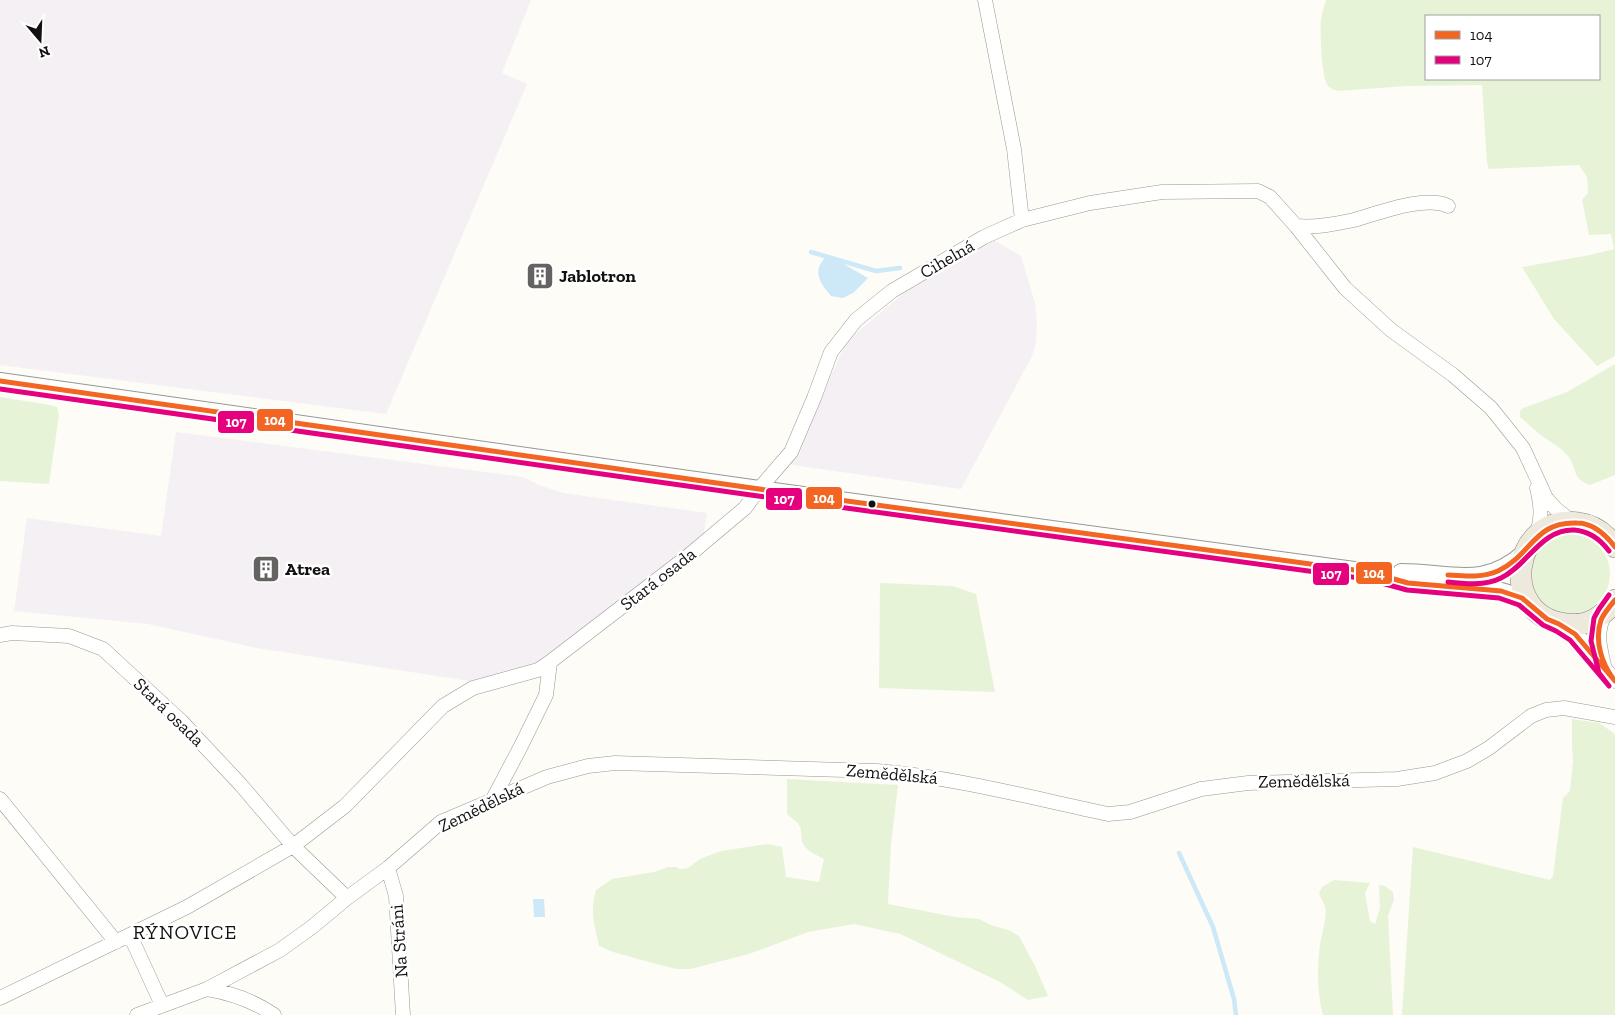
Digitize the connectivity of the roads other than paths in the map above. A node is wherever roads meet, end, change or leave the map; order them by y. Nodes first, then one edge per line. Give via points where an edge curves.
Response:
1 (985, 0) edge
2 (1448, 206) dead end
3 (1022, 220) junction
4 (1296, 226) junction
5 (0, 381) edge
6 (1533, 472) junction
7 (759, 489) junction
8 (1572, 522) junction
9 (1529, 545) junction
10 (1615, 547) edge
11 (1369, 572) junction
12 (1528, 602) junction
13 (1610, 606) edge
14 (1559, 624) junction
15 (4, 632) edge
16 (550, 662) junction
17 (1610, 676) edge
18 (1615, 716) edge
19 (0, 799) edge
20 (493, 799) junction
21 (293, 846) junction
22 (388, 868) junction
23 (347, 898) junction
24 (130, 935) junction
25 (116, 942) junction
26 (207, 989) junction
27 (0, 998) edge
28 (162, 1005) junction
29 (137, 1015) edge
30 (274, 1015) edge
31 (403, 1015) edge

1 - 3 street via 1014,149
2 - 4 street via 1436,202 1419,203 1345,221
3 - 4 street, Cihelná via 1090,203 1162,192 1258,191 1270,197
3 - 7 street, Cihelná via 984,237 892,291 856,320 831,352 791,452
4 - 6 street, Cihelná via 1345,288 1391,330 1453,375 1491,408 1523,448
5 - 7 street
6 - 8 street via 1551,504
6 - 9 street via 1541,512 1538,530
7 - 11 street
7 - 16 street, Stará osada via 745,508 688,556
8 - 9 main road via 1552,526
8 - 10 main road via 1599,530
9 - 11 street via 1506,567 1484,575
9 - 12 main road via 1521,564 1520,577
11 - 12 street via 1408,583 1501,591
12 - 14 main road via 1536,612
13 - 14 main road via 1583,624
13 - 17 street via 1599,629 1598,642
14 - 17 street via 1581,639
15 - 21 street, Stará osada via 70,636 102,650 181,721 241,784
16 - 20 street via 546,695
16 - 21 street, Stará osada via 538,670 473,688 443,706 345,806
18 - 20 street, Zemědělská via 1564,708 1546,710 1531,716 1489,748 1435,773 1397,779 1248,783 1201,789 1130,812 1108,814 943,778 909,774 664,764 588,766 547,777
19 - 25 street
20 - 22 street, Zemědělská via 441,822
21 - 23 street, Stará osada
21 - 24 street, Stará osada via 187,907
22 - 23 street, Zemědělská
22 - 31 street, Na Stráni via 396,896
23 - 26 street, Zemědělská via 280,950
24 - 25 street, Stará osada
24 - 28 street
25 - 27 street, Stará osada
26 - 28 street, Zemědělská
26 - 30 street via 246,1000
28 - 29 street, Zemědělská

